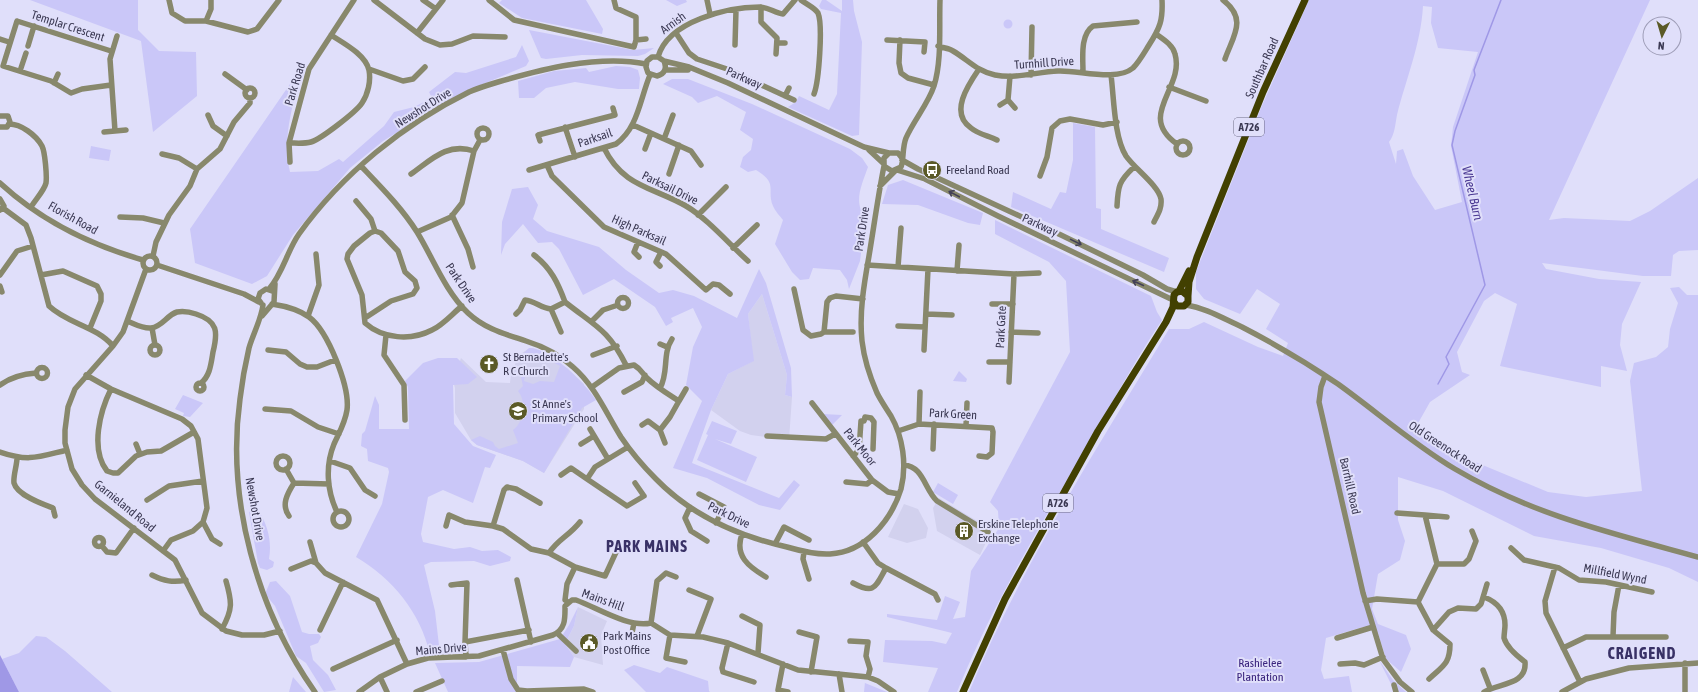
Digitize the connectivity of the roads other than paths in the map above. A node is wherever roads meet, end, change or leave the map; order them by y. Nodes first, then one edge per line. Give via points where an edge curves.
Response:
1 (169, 0) edge
2 (211, 0) edge
3 (279, 0) edge
4 (354, 0) edge
5 (374, 0) edge
6 (423, 0) edge
7 (443, 0) edge
8 (489, 0) edge
9 (614, 0) edge
10 (707, 0) edge
11 (795, 0) edge
12 (801, 0) edge
13 (940, 0) edge
14 (1162, 0) edge
15 (1305, 0) edge
16 (1227, 1) edge
17 (761, 7) junction
18 (436, 9) junction
19 (736, 10) junction
20 (710, 14) junction
21 (206, 21) junction
22 (1137, 22) dead end
23 (34, 26) junction
24 (1032, 27) dead end
25 (418, 32) junction
26 (676, 33) junction
27 (1156, 34) junction
28 (331, 35) junction
29 (117, 36) dead end
30 (505, 37) dead end
31 (646, 38) dead end
32 (0, 39) edge
33 (636, 40) junction
34 (887, 40) dead end
35 (900, 40) junction
36 (9, 42) junction
37 (777, 43) junction
38 (785, 43) dead end
39 (735, 45) dead end
40 (28, 46) dead end
41 (938, 46) junction
42 (111, 51) junction
43 (924, 52) dead end
44 (26, 53) dead end
45 (776, 54) dead end
46 (658, 56) junction
47 (1225, 59) dead end
48 (664, 61) junction
49 (646, 64) junction
50 (425, 68) dead end
51 (368, 69) junction
52 (979, 69) junction
53 (665, 70) junction
54 (20, 71) junction
55 (700, 72) junction
56 (1082, 72) junction
57 (58, 74) dead end
58 (225, 74) dead end
59 (650, 75) junction
60 (1031, 75) junction
61 (1111, 75) junction
62 (1010, 76) junction
63 (811, 81) dead end
64 (818, 81) junction
65 (54, 83) junction
66 (111, 85) junction
67 (934, 85) junction
68 (1169, 87) junction
69 (789, 88) dead end
70 (814, 94) dead end
71 (785, 96) junction
72 (794, 100) dead end
73 (1008, 100) junction
74 (1206, 101) dead end
75 (1000, 105) dead end
76 (613, 108) dead end
77 (1015, 108) dead end
78 (208, 115) dead end
79 (673, 115) dead end
80 (0, 116) edge
81 (1117, 122) junction
82 (9, 124) junction
83 (633, 125) junction
84 (0, 126) edge
85 (565, 127) junction
86 (126, 130) dead end
87 (115, 131) junction
88 (104, 132) dead end
89 (651, 133) junction
90 (227, 136) junction
91 (906, 137) junction
92 (664, 139) junction
93 (480, 140) dead end
94 (997, 140) dead end
95 (540, 141) dead end
96 (289, 144) junction
97 (1177, 144) dead end
98 (679, 145) junction
99 (864, 147) junction
100 (604, 148) junction
101 (646, 149) dead end
102 (474, 151) junction
103 (890, 153) junction
104 (162, 154) dead end
105 (575, 156) junction
106 (902, 159) junction
107 (290, 162) dead end
108 (547, 165) junction
109 (701, 165) dead end
110 (884, 165) junction
111 (361, 166) junction
112 (1134, 166) junction
113 (197, 169) junction
114 (529, 170) dead end
115 (896, 171) junction
116 (411, 174) dead end
117 (669, 174) dead end
118 (1040, 176) dead end
119 (0, 182) edge
120 (880, 186) junction
121 (726, 187) dead end
122 (0, 199) edge
123 (356, 201) dead end
124 (1117, 206) dead end
125 (31, 207) junction
126 (2, 209) edge
127 (452, 215) junction
128 (698, 215) junction
129 (120, 217) dead end
130 (164, 222) junction
131 (1154, 222) dead end
132 (757, 225) dead end
133 (901, 228) dead end
134 (375, 231) junction
135 (417, 232) junction
136 (638, 242) junction
137 (959, 245) dead end
138 (33, 246) junction
139 (733, 248) junction
140 (661, 252) junction
141 (316, 254) dead end
142 (534, 255) dead end
143 (153, 256) junction
144 (1197, 256) junction
145 (639, 257) dead end
146 (143, 260) junction
147 (748, 261) dead end
148 (157, 265) junction
149 (868, 265) junction
150 (660, 266) dead end
151 (473, 267) dead end
152 (898, 267) junction
153 (146, 269) junction
154 (928, 269) junction
155 (957, 270) junction
156 (1039, 273) dead end
157 (1014, 274) junction
158 (0, 275) edge
159 (41, 275) junction
160 (794, 289) dead end
161 (272, 292) junction
162 (1178, 292) junction
163 (730, 294) dead end
164 (1189, 297) junction
165 (863, 299) junction
166 (260, 301) junction
167 (1174, 301) junction
168 (565, 302) junction
169 (992, 304) dead end
170 (1013, 304) junction
171 (271, 305) junction
172 (618, 305) dead end
173 (286, 306) junction
174 (462, 306) junction
175 (1185, 306) junction
176 (551, 309) junction
177 (1202, 310) junction
178 (516, 314) dead end
179 (926, 314) junction
180 (952, 315) dead end
181 (308, 316) junction
182 (261, 318) junction
183 (366, 318) junction
184 (127, 321) junction
185 (592, 321) junction
186 (1166, 322) junction
187 (898, 326) dead end
188 (925, 327) junction
189 (90, 328) junction
190 (152, 328) junction
191 (561, 332) dead end
192 (824, 332) junction
193 (853, 332) dead end
194 (1011, 332) junction
195 (1038, 333) dead end
196 (386, 335) junction
197 (672, 339) dead end
198 (660, 344) dead end
199 (155, 345) dead end
200 (113, 346) junction
201 (616, 346) junction
202 (667, 347) junction
203 (268, 350) dead end
204 (924, 350) dead end
205 (593, 355) dead end
206 (335, 360) junction
207 (989, 362) dead end
208 (1010, 362) junction
209 (626, 366) junction
210 (36, 373) dead end
211 (86, 375) junction
212 (645, 375) junction
213 (1325, 376) junction
214 (1, 382) edge
215 (1009, 382) dead end
216 (201, 383) dead end
217 (592, 387) junction
218 (660, 388) junction
219 (111, 389) junction
220 (686, 389) dead end
221 (624, 392) dead end
222 (920, 392) dead end
223 (679, 401) junction
224 (812, 403) dead end
225 (967, 403) dead end
226 (265, 409) dead end
227 (405, 420) dead end
228 (919, 424) junction
229 (934, 424) junction
230 (642, 426) dead end
231 (966, 426) junction
232 (590, 429) dead end
233 (660, 430) junction
234 (898, 431) junction
235 (194, 432) junction
236 (339, 434) junction
237 (835, 434) junction
238 (594, 436) junction
239 (767, 436) dead end
240 (665, 443) dead end
241 (136, 444) dead end
242 (581, 444) dead end
243 (628, 447) junction
244 (933, 448) dead end
245 (873, 449) dead end
246 (67, 450) junction
247 (0, 452) edge
248 (140, 454) junction
249 (853, 456) junction
250 (978, 456) dead end
251 (17, 458) junction
252 (608, 459) junction
253 (330, 461) junction
254 (904, 465) junction
255 (286, 469) dead end
256 (561, 475) dead end
257 (587, 479) junction
258 (872, 480) junction
259 (203, 481) junction
260 (846, 482) dead end
261 (294, 483) junction
262 (635, 483) dead end
263 (329, 484) junction
264 (699, 494) dead end
265 (899, 494) junction
266 (374, 496) dead end
267 (147, 500) dead end
268 (540, 503) dead end
269 (690, 507) junction
270 (337, 512) dead end
271 (1397, 513) dead end
272 (1425, 515) junction
273 (55, 516) dead end
274 (289, 516) dead end
275 (1447, 517) dead end
276 (203, 522) junction
277 (580, 522) dead end
278 (716, 522) junction
279 (446, 526) dead end
280 (493, 526) junction
281 (134, 528) junction
282 (1472, 531) dead end
283 (988, 532) dead end
284 (742, 534) junction
285 (809, 540) dead end
286 (707, 541) dead end
287 (310, 542) dead end
288 (863, 542) junction
289 (220, 544) dead end
290 (775, 544) junction
291 (102, 546) dead end
292 (1511, 548) dead end
293 (617, 550) dead end
294 (163, 551) junction
295 (804, 552) junction
296 (549, 553) junction
297 (1698, 557) edge
298 (316, 563) junction
299 (1437, 564) junction
300 (575, 567) junction
301 (1555, 567) junction
302 (886, 568) junction
303 (291, 569) dead end
304 (152, 575) dead end
305 (766, 576) dead end
306 (676, 577) dead end
307 (809, 579) dead end
308 (186, 580) junction
309 (517, 580) dead end
310 (226, 581) dead end
311 (343, 582) junction
312 (853, 582) dead end
313 (1487, 584) dead end
314 (451, 585) dead end
315 (1619, 585) junction
316 (690, 590) dead end
317 (1652, 592) dead end
318 (1484, 598) junction
319 (938, 600) dead end
320 (1365, 601) junction
321 (1418, 602) junction
322 (567, 604) junction
323 (742, 616) dead end
324 (634, 623) junction
325 (651, 624) junction
326 (1373, 627) junction
327 (222, 629) junction
328 (320, 630) dead end
329 (529, 630) junction
330 (1433, 630) junction
331 (280, 631) junction
332 (799, 632) dead end
333 (557, 633) junction
334 (670, 635) junction
335 (696, 636) junction
336 (1613, 636) junction
337 (1666, 637) dead end
338 (631, 638) dead end
339 (1337, 638) dead end
340 (397, 640) junction
341 (850, 641) dead end
342 (465, 642) junction
343 (532, 642) junction
344 (728, 643) junction
345 (1563, 648) junction
346 (503, 650) junction
347 (576, 651) dead end
348 (758, 654) junction
349 (466, 657) junction
350 (1383, 657) junction
351 (685, 662) dead end
352 (1684, 663) junction
353 (1698, 663) edge
354 (407, 664) junction
355 (782, 664) junction
356 (1340, 664) dead end
357 (333, 669) dead end
358 (1483, 670) dead end
359 (811, 672) junction
360 (839, 674) junction
361 (380, 677) junction
362 (868, 677) junction
363 (1429, 679) dead end
364 (442, 681) dead end
365 (754, 682) dead end
366 (1580, 682) junction
367 (1394, 686) dead end
368 (1490, 688) junction
369 (315, 692) edge
370 (359, 692) edge
371 (388, 692) edge
372 (416, 692) edge
373 (593, 692) edge
374 (788, 692) edge
375 (842, 692) edge
376 (894, 692) edge
377 (963, 692) edge
378 (1396, 692) edge
379 (1412, 692) edge
380 (1484, 692) edge
381 (1562, 692) edge
382 (1685, 692) edge

1 - 21 street via 172,13 185,21
2 - 21 street via 211,9
3 - 21 street via 257,29 248,32
4 - 28 street, Park Road
5 - 25 street
6 - 18 street
7 - 18 street
8 - 33 street via 514,20 634,47
9 - 33 street via 616,8 636,17
10 - 20 street
11 - 17 street, Arnish via 783,14
12 - 64 street via 819,15
13 - 41 street
14 - 27 street, Turnhill Drive via 1163,15
15 - 144 main road, Southbar Road / A726 via 1263,92
16 - 47 street via 1238,20 1237,31
17 - 19 street, Arnish
17 - 37 street via 761,22 776,36
18 - 25 street
19 - 20 street, Arnish
19 - 39 street
20 - 26 street, Arnish
22 - 56 street via 1093,26 1088,29 1084,38
23 - 36 street, Templar Crescent via 17,21
23 - 40 street
23 - 42 street, Templar Crescent
24 - 60 street
25 - 30 street via 425,39 440,45 452,44 473,36
26 - 46 street, Arnish via 662,46
26 - 71 street via 689,53 697,59 727,69
27 - 61 street, Turnhill Drive via 1132,68
27 - 68 street via 1168,43 1175,53 1176,64
28 - 51 street via 353,49
28 - 96 street, Park Road via 309,69
29 - 42 street, Templar Crescent
31 - 33 street
32 - 36 street
34 - 35 street
35 - 43 street via 925,42
35 - 67 street via 901,73 908,78
36 - 54 street via 3,66
37 - 38 street
37 - 45 street
41 - 52 street, Turnhill Drive via 952,50
41 - 67 street via 938,68
42 - 66 street, Templar Crescent
44 - 54 street
46 - 48 street
46 - 49 street via 649,59
48 - 53 street
48 - 55 street, Parkway
49 - 59 street
49 - 111 street, Newshot Drive via 630,61 582,63 538,69 470,91 416,122
50 - 51 street via 412,79 403,81
51 - 96 street via 369,86 362,104 323,137 309,143
52 - 62 street, Turnhill Drive via 994,75
52 - 94 street via 963,94 963,121 971,129
53 - 55 street, Parkway via 684,69
53 - 59 street via 657,76
54 - 65 street
55 - 99 street, Parkway
56 - 60 street, Turnhill Drive via 1047,71
56 - 61 street, Turnhill Drive
57 - 65 street
58 - 90 street via 248,90 246,94 250,98 250,103 234,122
59 - 83 street, Parksail
60 - 62 street, Turnhill Drive
61 - 81 street
62 - 73 street
63 - 64 street
64 - 70 street
65 - 66 street via 71,92
66 - 87 street, Templar Crescent
67 - 91 street
68 - 74 street
68 - 97 street via 1160,113 1161,126 1166,136
69 - 71 street
71 - 72 street
73 - 75 street
73 - 77 street
76 - 85 street, Parksail via 615,115
78 - 90 street via 213,126
79 - 92 street
80 - 82 street via 8,116
81 - 112 street via 1121,144
81 - 118 street via 1103,125 1070,119 1060,121 1052,128
82 - 84 street via 4,128
82 - 125 street via 21,127 37,139 42,147 46,184
83 - 89 street
83 - 100 street, Parksail via 625,138
85 - 95 street, Parksail via 538,135
85 - 105 street
86 - 87 street
87 - 88 street
89 - 92 street
89 - 101 street
90 - 113 street via 220,148
91 - 103 street
91 - 106 street
92 - 98 street
93 - 102 street
96 - 107 street, Park Road
98 - 109 street via 691,151
98 - 117 street
99 - 103 street, Parkway
99 - 110 street, Parkway
100 - 105 street, Parksail
100 - 128 street, Parksail Drive via 610,160 630,181 686,206
102 - 116 street via 450,148
102 - 127 street via 462,203
103 - 106 street via 898,153
103 - 110 street via 884,158
104 - 113 street via 179,158
105 - 108 street, Parksail
106 - 115 street via 901,167
106 -> 162 street, Parkway via 918,169 1135,270 1167,289
108 - 114 street, Parksail
108 - 136 street, High Parksail via 552,176 596,221
110 - 115 street via 889,170
110 - 120 street, Park Drive
111 - 135 street, Park Drive
111 - 161 street, Newshot Drive via 329,198 299,235
112 - 124 street via 1122,178 1118,187
112 - 131 street via 1161,198 1160,211
113 - 130 street via 190,186
115 - 120 street
167 -> 115 street, Parkway via 925,179 908,172
119 - 125 street, Florish Road
120 - 149 street, Park Drive
121 - 128 street
122 - 126 street via 4,204
123 - 134 street via 371,219
125 - 146 street, Florish Road via 76,234 114,252
126 - 138 street via 26,225
127 - 135 street
127 - 151 street via 468,249
128 - 139 street, Parksail Drive
129 - 130 street
130 - 143 street
132 - 139 street
133 - 152 street
134 - 183 street via 354,246 347,259 362,295 362,310
134 - 183 street via 382,233 398,251 405,272 415,281 417,288 413,294 391,301
135 - 174 street, Park Drive
136 - 140 street, High Parksail
136 - 145 street via 634,252
137 - 155 street
138 - 158 street via 17,252
138 - 159 street
139 - 147 street, Parksail Drive
140 - 150 street via 656,262
140 - 163 street, High Parksail via 676,262 706,290 712,284 719,285
141 - 181 street via 319,285
142 - 168 street via 554,276
143 - 146 street via 148,255
143 - 148 street
144 - 162 main road, Southbar Road / A726
144 - 164 main road, Southbar Road / A726 via 1189,282
146 - 153 street
148 - 153 street via 153,270
148 - 166 street
149 - 152 street
149 - 165 street, Park Drive
152 - 154 street
153 - 184 street, Garnieland Road
154 - 155 street
154 - 179 street
155 - 157 street
156 - 157 street
157 - 170 street, Park Gate
159 - 189 street via 49,306 57,314
159 - 189 street via 63,271 97,286 102,294 101,301
160 - 192 street via 803,330 811,336
161 - 166 street via 263,290
161 - 171 street, Newshot Drive via 274,302
161 - 173 street
162 - 164 main road via 1185,292
162 - 167 main road via 1174,295
164 - 175 main road
164 - 177 street, Old Greenock Road
165 - 192 street via 836,296 830,298 826,302
165 - 234 street, Park Drive via 861,330 864,354 877,392
166 - 171 street
166 - 182 street, Newshot Drive
167 - 175 main road via 1177,306
167 - 186 main road, A726
168 - 176 street
168 - 185 street
169 - 170 street
170 - 194 street, Park Gate
171 - 173 street
171 - 182 street, Newshot Drive
172 - 185 street via 603,310
173 - 181 street
174 - 196 street via 434,330 419,336
174 - 217 street, Park Drive via 470,316 499,333 528,341 551,352 572,366
175 - 177 street, Old Greenock Road
175 - 186 main road, A726
176 - 178 street via 525,300
176 - 191 street
177 - 213 street, Old Greenock Road via 1250,331
179 - 180 street
179 - 188 street
181 - 206 street via 323,333
182 - 331 street, Newshot Drive via 250,347 242,388 238,416 237,465 240,496 252,557 265,601
183 - 196 street via 365,323
184 - 190 street
184 - 200 street, Garnieland Road
185 - 201 street
186 - 377 main road, A726 via 1098,431 1005,599
187 - 188 street
188 - 204 street
189 - 200 street
190 - 199 street
190 - 216 street via 178,312 191,313 210,321 217,337 208,376
192 - 193 street
194 - 195 street
194 - 208 street, Park Gate
196 - 227 street via 384,355 404,384
197 - 202 street
198 - 202 street
200 - 211 street, Garnieland Road
201 - 205 street
201 - 209 street
202 - 218 street via 665,378
203 - 206 street via 286,352 307,367 317,367
206 - 236 street via 347,398 346,416
207 - 208 street
208 - 215 street, Park Gate
209 - 212 street via 634,365 644,371
209 - 217 street
210 - 214 street
211 - 219 street
211 - 246 street, Garnieland Road via 75,389 68,407 65,430
212 - 218 street
212 - 221 street via 642,382
213 - 297 street, Old Greenock Road via 1433,455 1495,491 1531,508 1576,524
213 - 320 street, Barrhill Road via 1319,402
217 - 243 street, Park Drive
218 - 223 street
219 - 235 street via 182,419
219 - 248 street via 104,402 100,427 99,444 103,466 107,471 118,473
220 - 223 street
222 - 228 street
223 - 233 street
224 - 237 street, Park Moor
225 - 231 street
226 - 236 street via 291,411 318,427
228 - 229 street, Park Green
228 - 234 street, Park Green
229 - 231 street, Park Green
229 - 244 street
230 - 233 street via 648,421
231 - 250 street, Park Green via 992,428 992,453 987,457
232 - 238 street
233 - 240 street
234 - 254 street, Park Drive
235 - 248 street via 161,451
235 - 259 street via 198,439
236 - 253 street
237 - 239 street via 827,439
237 - 249 street, Park Moor
238 - 242 street
238 - 252 street
241 - 248 street
243 - 252 street
243 - 269 street, Park Drive via 657,480
245 - 249 street via 874,422 871,418 865,417 864,421 861,421 859,450
246 - 251 street via 32,458
246 - 281 street, Garnieland Road via 72,469 82,485 95,499
247 - 251 street
249 - 258 street, Park Moor
251 - 273 street via 14,483 18,490 36,502 53,508
252 - 257 street via 595,467
253 - 263 street
253 - 266 street via 350,468 365,490
254 - 265 street, Park Drive
254 - 283 street via 916,469 937,501
255 - 261 street
256 - 257 street via 571,468
257 - 262 street via 627,506 644,496
258 - 260 street via 866,484
258 - 265 street, Park Moor via 888,492
259 - 267 street via 169,486
259 - 276 street via 207,508
261 - 263 street
261 - 274 street via 285,502 285,510
263 - 270 street
264 - 278 street via 724,507
265 - 288 street, Park Drive via 878,530
268 - 280 street via 516,489 507,487
269 - 278 street, Park Drive
269 - 286 street via 685,518 689,529
271 - 272 street
272 - 275 street
272 - 299 street
276 - 289 street via 212,539
276 - 294 street via 193,531 171,540
277 - 296 street via 571,533 556,542
278 - 284 street, Park Drive
279 - 280 street via 449,515 464,522
280 - 296 street via 503,529 531,549
281 - 291 street via 116,553 107,552
281 - 294 street, Garnieland Road
282 - 299 street via 1476,541 1469,559 1464,564
284 - 290 street, Park Drive
284 - 305 street via 740,547 747,566
285 - 290 street via 784,527
287 - 298 street
288 - 295 street, Park Drive via 850,549 830,554
288 - 302 street via 878,563
290 - 295 street, Park Drive
292 - 301 street, Millfield Wynd via 1524,560
293 - 300 street via 605,576
294 - 308 street, Garnieland Road via 175,560
295 - 307 street via 803,559
296 - 300 street
298 - 303 street via 311,561
298 - 311 street via 325,573
299 - 321 street
300 - 322 street via 567,584
301 - 315 street, Millfield Wynd via 1570,572 1580,580
301 - 345 street via 1545,601 1546,613
302 - 312 street via 874,588 870,590
302 - 319 street via 935,594
304 - 308 street via 175,582
306 - 325 street via 666,573 657,581
308 - 327 street, Garnieland Road via 202,613
309 - 329 street
310 - 327 street via 232,601 229,617
311 - 328 street
311 - 340 street via 377,600
313 - 318 street
314 - 342 street via 467,583
315 - 317 street, Millfield Wynd
315 - 336 street
316 - 335 street via 711,599
318 - 330 street via 1476,608 1458,608 1450,612
318 - 368 street via 1500,606 1505,624 1504,638 1512,652 1525,662 1526,670 1520,679
320 - 321 street via 1377,599
320 - 326 street, Barrhill Road
321 - 330 street
322 - 324 street, Mains Hill via 576,600
322 - 333 street via 564,624
323 - 348 street via 760,625
324 - 325 street, Mains Hill
324 - 338 street, Mains Hill
325 - 334 street, Mains Hill
326 - 339 street
326 - 350 street, Barrhill Road
327 - 331 street, Garnieland Road via 242,635 264,635
329 - 342 street
329 - 343 street
330 - 363 street via 1450,644 1450,657
331 - 369 street, Newshot Drive via 292,657
332 - 359 street via 817,637
333 - 343 street, Mains Drive
333 - 347 street
334 - 335 street, Mains Hill
334 - 351 street via 666,658
335 - 344 street, Mains Hill
336 - 337 street
336 - 345 street via 1586,637
340 - 354 street
340 - 357 street
341 - 362 street via 868,642
342 - 349 street
343 - 346 street, Mains Drive
344 - 348 street, Mains Hill
344 - 365 street via 722,668 724,672
345 - 366 street
346 - 349 street, Mains Drive
346 - 373 street via 511,679 518,690 584,689
348 - 355 street, Mains Hill
349 - 354 street, Mains Drive via 428,658
350 - 356 street via 1364,665
350 - 379 street, Barrhill Road via 1400,682
352 - 353 street
352 - 366 street via 1629,668
352 - 382 street
354 - 361 street, Mains Drive
355 - 359 street, Mains Hill
355 - 374 street via 778,690
358 - 368 street
359 - 360 street, Mains Hill
360 - 362 street, Mains Hill
360 - 375 street
361 - 370 street, Mains Drive
361 - 371 street
362 - 376 street, Mains Hill
364 - 372 street
366 - 381 street
367 - 378 street
368 - 380 street

